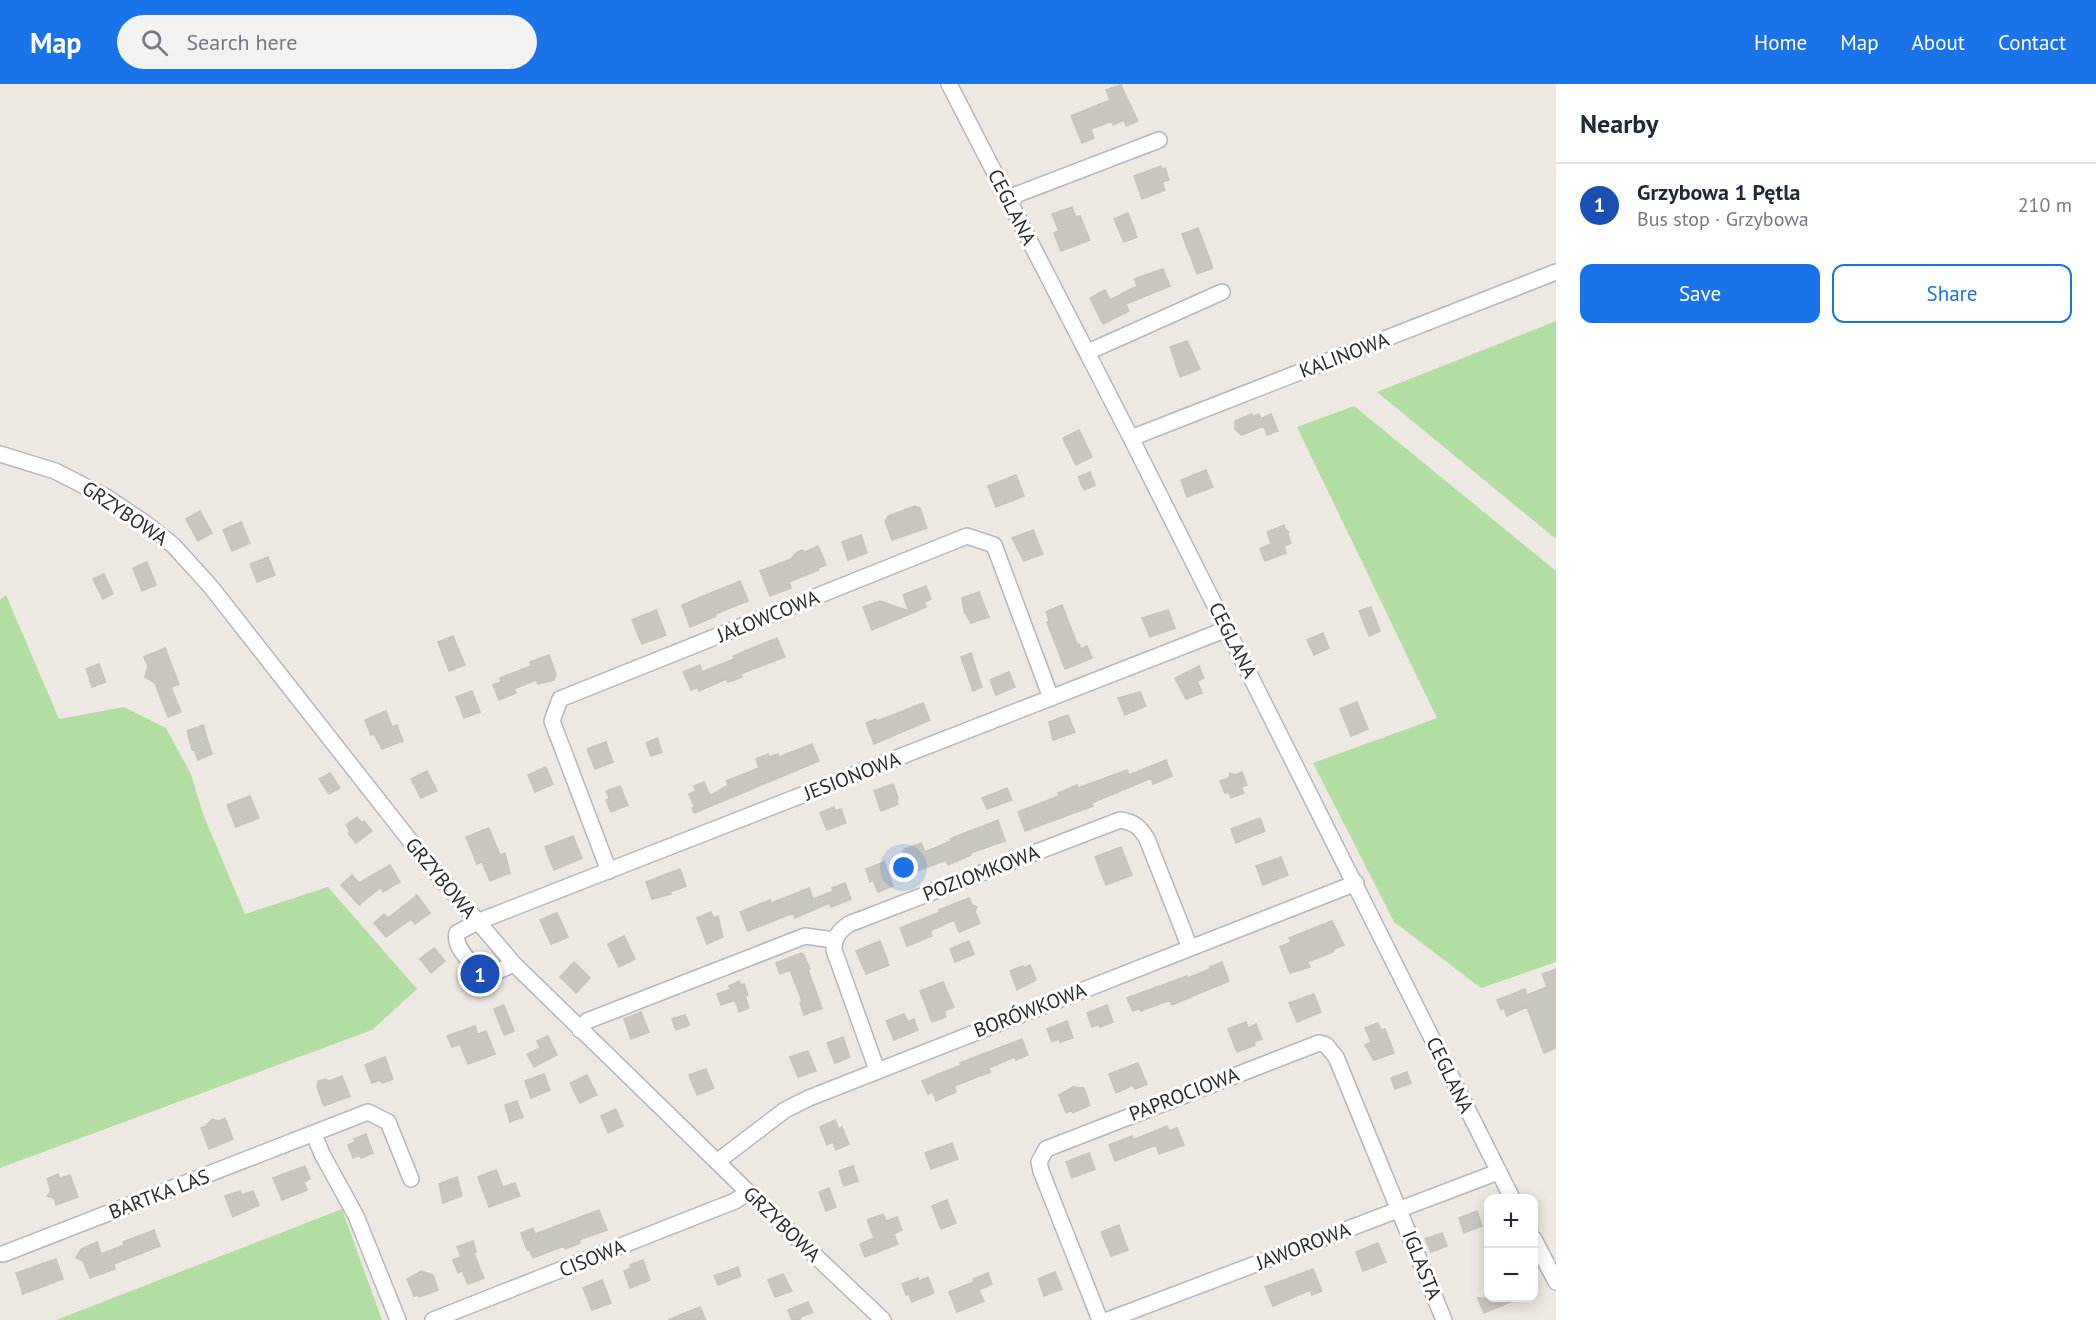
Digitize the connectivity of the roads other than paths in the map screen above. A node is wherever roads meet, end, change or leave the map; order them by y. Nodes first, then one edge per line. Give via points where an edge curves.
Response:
1 (949, 84) edge
2 (1159, 140) dead end
3 (1011, 202) junction
4 (1556, 272) edge
5 (1222, 291) dead end
6 (1088, 352) junction
7 (1131, 438) junction
8 (0, 454) edge
9 (1227, 629) junction
10 (1051, 698) junction
11 (609, 871) junction
12 (1356, 883) junction
13 (477, 922) junction
14 (834, 940) junction
15 (1190, 948) junction
16 (514, 964) junction
17 (580, 1030) junction
18 (877, 1070) junction
19 (314, 1134) junction
20 (718, 1161) junction
21 (1498, 1172) junction
22 (411, 1179) dead end
23 (748, 1192) junction
24 (1510, 1194) edge
25 (1399, 1210) junction
26 (1538, 1248) edge
27 (3, 1254) dead end
28 (1556, 1282) edge
29 (467, 1314) edge
30 (398, 1320) edge
31 (433, 1320) edge
32 (883, 1320) edge
33 (1100, 1320) edge
34 (1108, 1320) edge
35 (1444, 1320) edge

1 - 3 street, CEGLANA
2 - 3 street via 1018,194
3 - 6 street, CEGLANA
4 - 7 street, KALINOWA
5 - 6 street
6 - 7 street, CEGLANA
7 - 9 street, CEGLANA
8 - 13 street, GRZYBOWA via 76,481 173,545 211,587
9 - 10 street, JESIONOWA
9 - 12 street, CEGLANA
10 - 11 street, JESIONOWA
10 - 11 street, JAŁOWCOWA via 994,544 967,536 560,699 552,721
11 - 13 street, JESIONOWA
12 - 15 street, BORÓWKOWA
12 - 21 street, CEGLANA
13 - 16 street, GRZYBOWA
13 - 16 street, JESIONOWA via 459,931 455,939 480,974 489,975
14 - 15 street, POZIOMKOWA via 849,924 1120,820 1138,827 1147,839
14 - 17 street via 805,936 587,1022
14 - 18 street via 838,964
15 - 18 street, BORÓWKOWA
16 - 17 street, GRZYBOWA
17 - 20 street, GRZYBOWA
18 - 20 street, BORÓWKOWA via 785,1110
19 - 22 street, BARTKA LAS via 368,1112 388,1122
19 - 27 street, BARTKA LAS
19 - 30 street via 356,1216
20 - 23 street, GRZYBOWA
21 - 24 street, CEGLANA
21 - 25 street, JAWOROWA
23 - 29 street, CISOWA via 735,1201
23 - 32 street, GRZYBOWA
25 - 33 street, PAPROCIOWA via 1336,1057 1326,1045 1311,1045 1046,1149 1039,1162 1041,1171
25 - 34 street, JAWOROWA
25 - 35 street, IGLASTA
26 - 28 street
29 - 31 street, CISOWA

